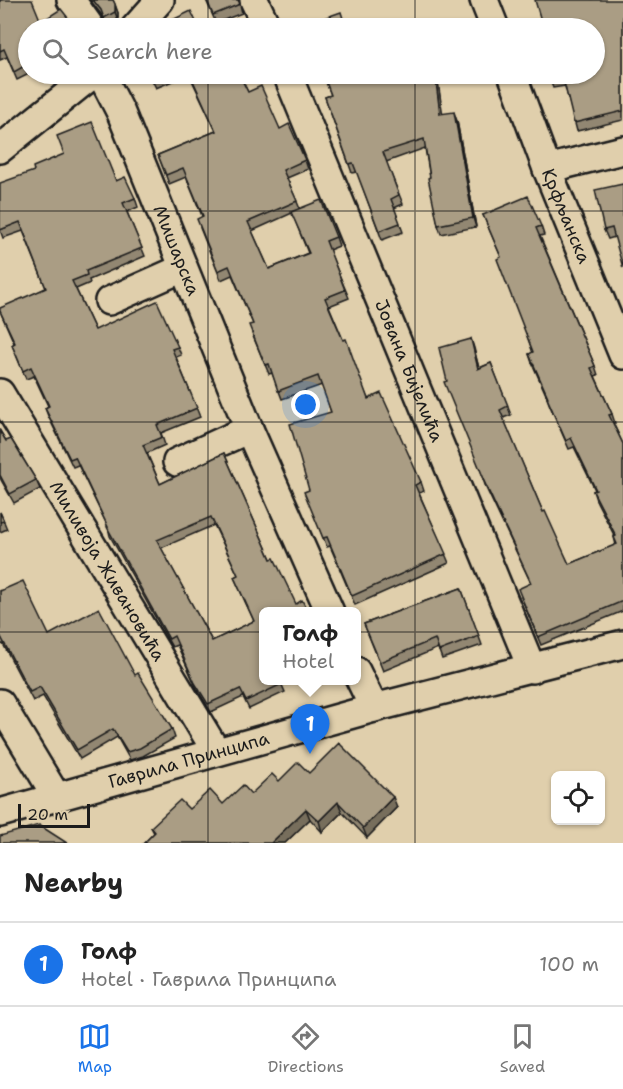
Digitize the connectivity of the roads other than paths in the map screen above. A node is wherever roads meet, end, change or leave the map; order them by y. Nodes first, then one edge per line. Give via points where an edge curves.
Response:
1 (71, 0) edge
2 (160, 0) edge
3 (254, 0) edge
4 (484, 0) edge
5 (84, 18) edge
6 (144, 18) edge
7 (262, 18) edge
8 (491, 18) edge
9 (81, 84) edge
10 (106, 84) edge
11 (291, 84) edge
12 (516, 84) edge
13 (0, 149) edge
14 (623, 150) edge
15 (547, 169) junction
16 (183, 268) junction
17 (109, 302) dead end
18 (623, 355) edge
19 (0, 393) edge
20 (249, 429) junction
21 (177, 462) dead end
22 (328, 607) edge
23 (623, 644) edge
24 (532, 669) junction
25 (361, 680) edge
26 (0, 703) edge
27 (374, 708) junction
28 (216, 751) junction
29 (56, 796) junction
30 (0, 813) edge

1 - 5 street
2 - 6 street
3 - 7 street
4 - 8 street
9 - 13 street
10 - 16 street, Мишарска
11 - 24 street, Јована Бијелића
12 - 15 street, Крфљанска
14 - 15 street
15 - 18 street, Крфљанска
16 - 17 street
16 - 20 street, Мишарска
19 - 28 street, Миливоја Живановића
20 - 21 street
20 - 22 street, Мишарска
23 - 24 street, Гаврила Принципа
24 - 27 street, Гаврила Принципа
25 - 27 street
26 - 29 street
27 - 28 street, Гаврила Принципа
28 - 29 street, Гаврила Принципа
29 - 30 street, Гаврила Принципа

